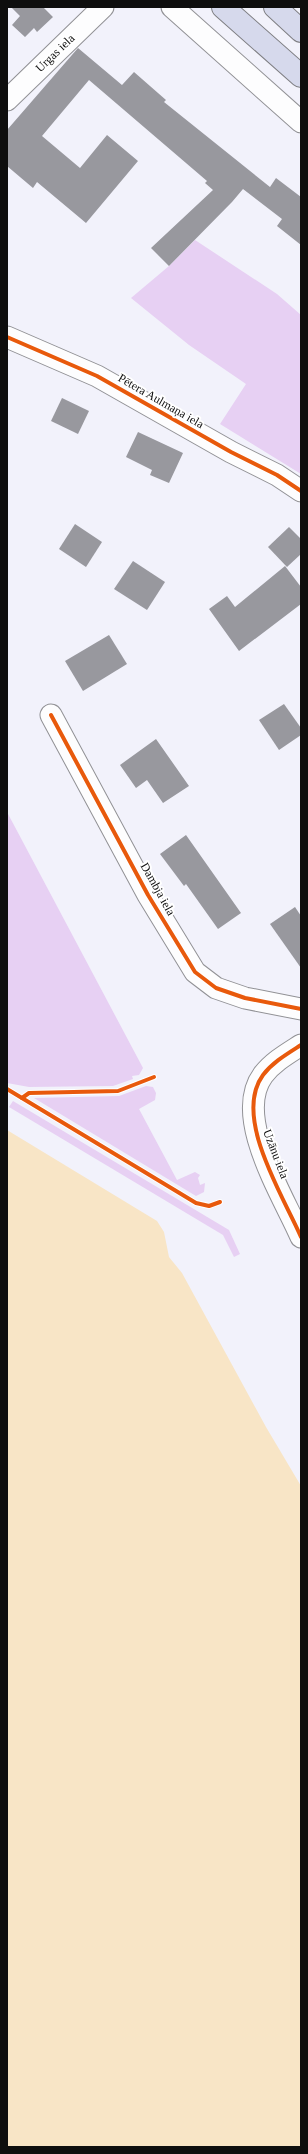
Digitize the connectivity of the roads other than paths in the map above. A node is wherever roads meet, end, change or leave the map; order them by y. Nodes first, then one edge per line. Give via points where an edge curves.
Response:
1 (103, 7) edge
2 (172, 7) edge
3 (223, 7) edge
4 (275, 7) edge
5 (301, 31) edge
6 (301, 76) edge
7 (7, 100) edge
8 (301, 122) edge
9 (7, 337) edge
10 (301, 491) edge
11 (51, 715) dead end
12 (301, 1009) edge
13 (301, 1045) edge
14 (301, 1237) edge

1 - 7 street, Urgas iela
2 - 8 street
3 - 6 highway
4 - 5 highway
9 - 10 street, Pētera Aulmaņa iela via 97,376 231,452 277,475
11 - 12 street, Dambja iela via 148,895 195,972 216,988 245,998
13 - 14 street, Uzānu iela via 274,1063 262,1076 255,1090 253,1112 257,1137

